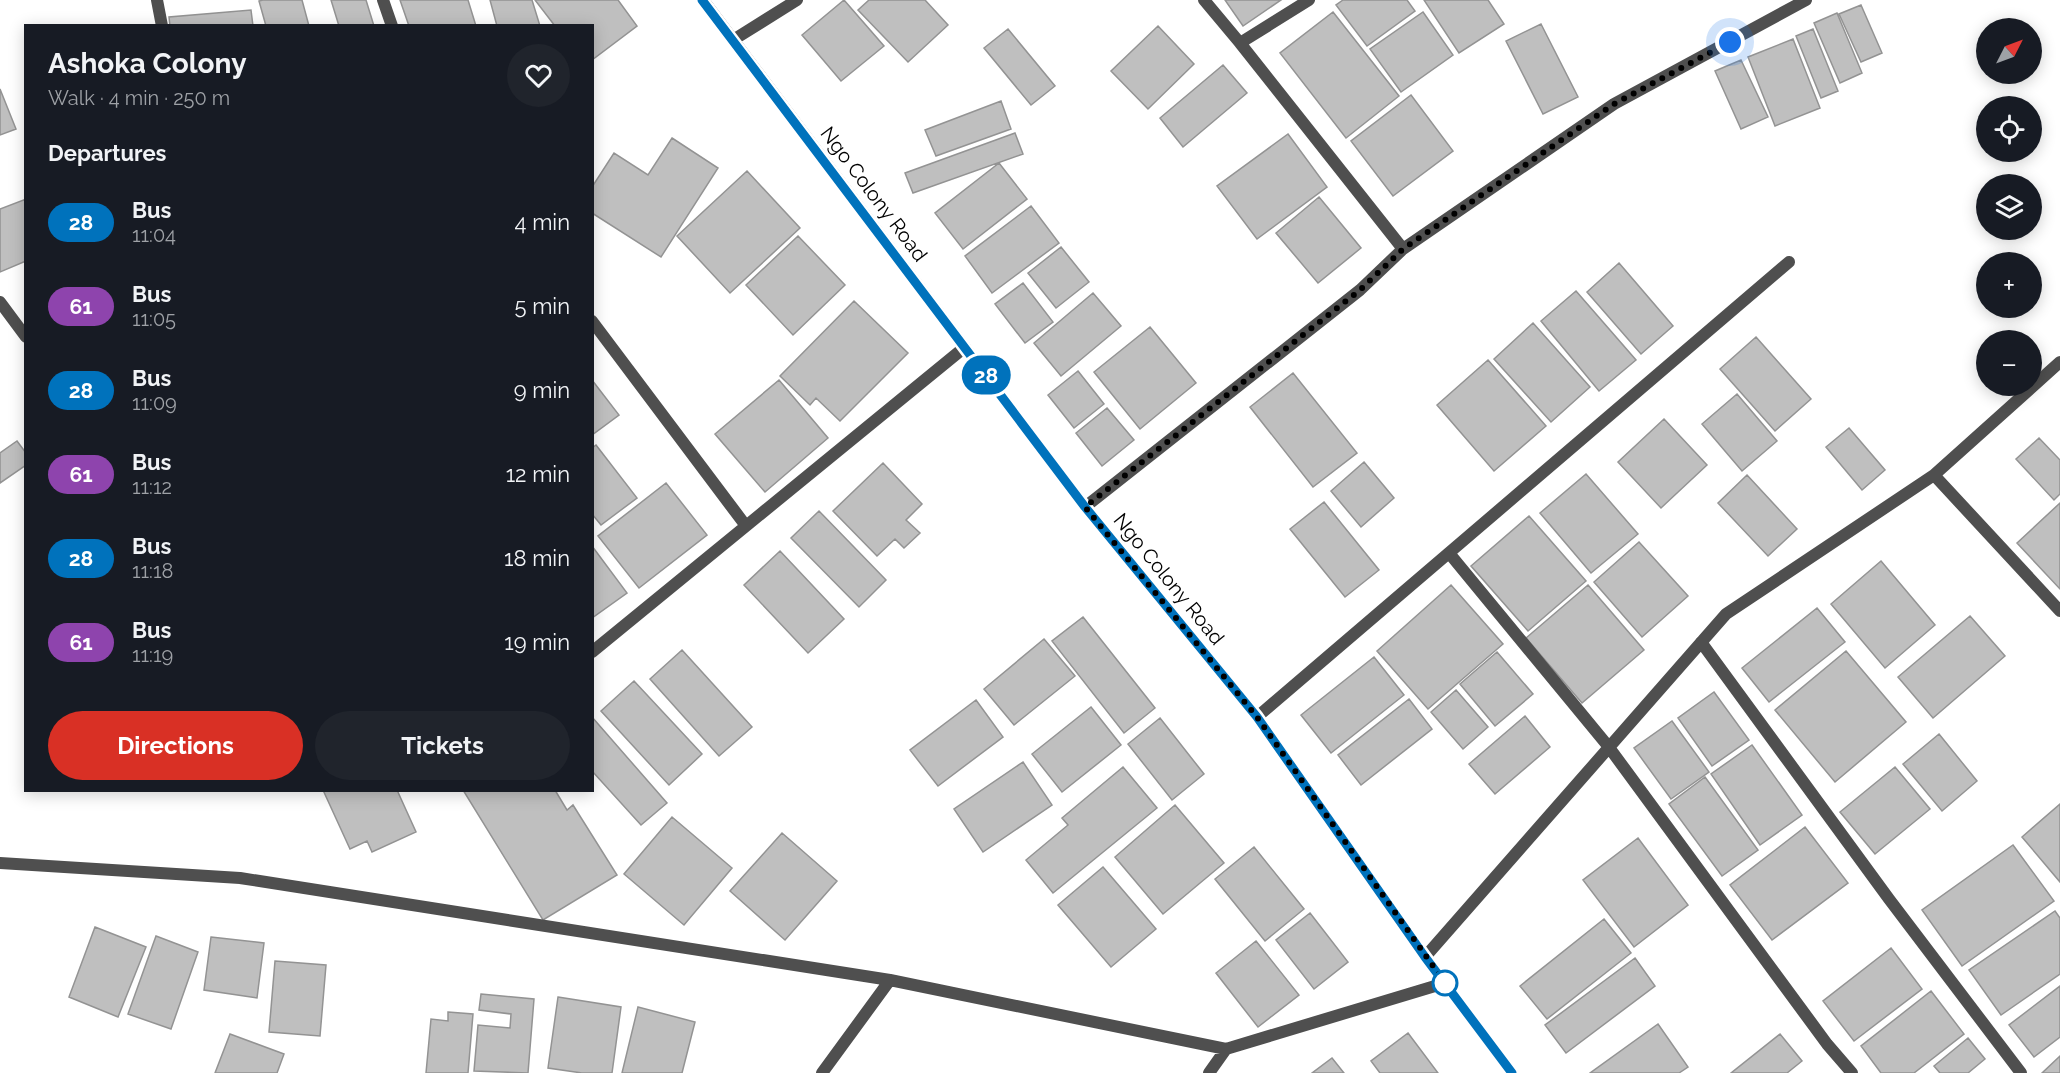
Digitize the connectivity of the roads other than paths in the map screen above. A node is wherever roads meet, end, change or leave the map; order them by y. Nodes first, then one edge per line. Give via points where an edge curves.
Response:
1 (157, 0) edge
2 (383, 0) edge
3 (702, 0) edge
4 (797, 0) edge
5 (1204, 0) edge
6 (1310, 0) edge
7 (1806, 0) edge
8 (162, 24) edge
9 (391, 24) edge
10 (733, 40) junction
11 (1240, 43) junction
12 (1403, 249) junction
13 (1789, 262) dead end
14 (0, 302) edge
15 (594, 324) edge
16 (24, 334) edge
17 (965, 347) junction
18 (2060, 362) edge
19 (1934, 475) junction
20 (1085, 507) junction
21 (746, 526) junction
22 (1449, 553) junction
23 (2060, 611) edge
24 (1701, 642) junction
25 (594, 650) edge
26 (1257, 717) junction
27 (1608, 746) junction
28 (0, 863) edge
29 (1425, 957) junction
30 (890, 980) junction
31 (1445, 983) junction
32 (1226, 1049) junction
33 (822, 1073) edge
34 (1209, 1073) edge
35 (1512, 1073) edge
36 (1852, 1073) edge
37 (2021, 1073) edge

1 - 8 street
2 - 9 street
3 - 10 street, Ngo Colony Road
4 - 10 street
5 - 11 street
6 - 11 street
7 - 12 street via 1614,104
10 - 17 street, Ngo Colony Road
11 - 12 street
12 - 20 street via 1360,290
13 - 22 street
14 - 16 street
15 - 21 street
17 - 20 street, Ngo Colony Road
17 - 21 street
18 - 19 street
19 - 23 street
19 - 24 street via 1726,614
20 - 26 street, Ngo Colony Road
21 - 25 street
22 - 26 street
22 - 27 street
24 - 27 street
24 - 37 street
26 - 29 street, Ngo Colony Road
27 - 29 street
27 - 36 street
28 - 30 street via 240,878
29 - 31 street, Ngo Colony Road
30 - 32 street
30 - 33 street
31 - 32 street
31 - 35 street, Ngo Colony Road
32 - 34 street

